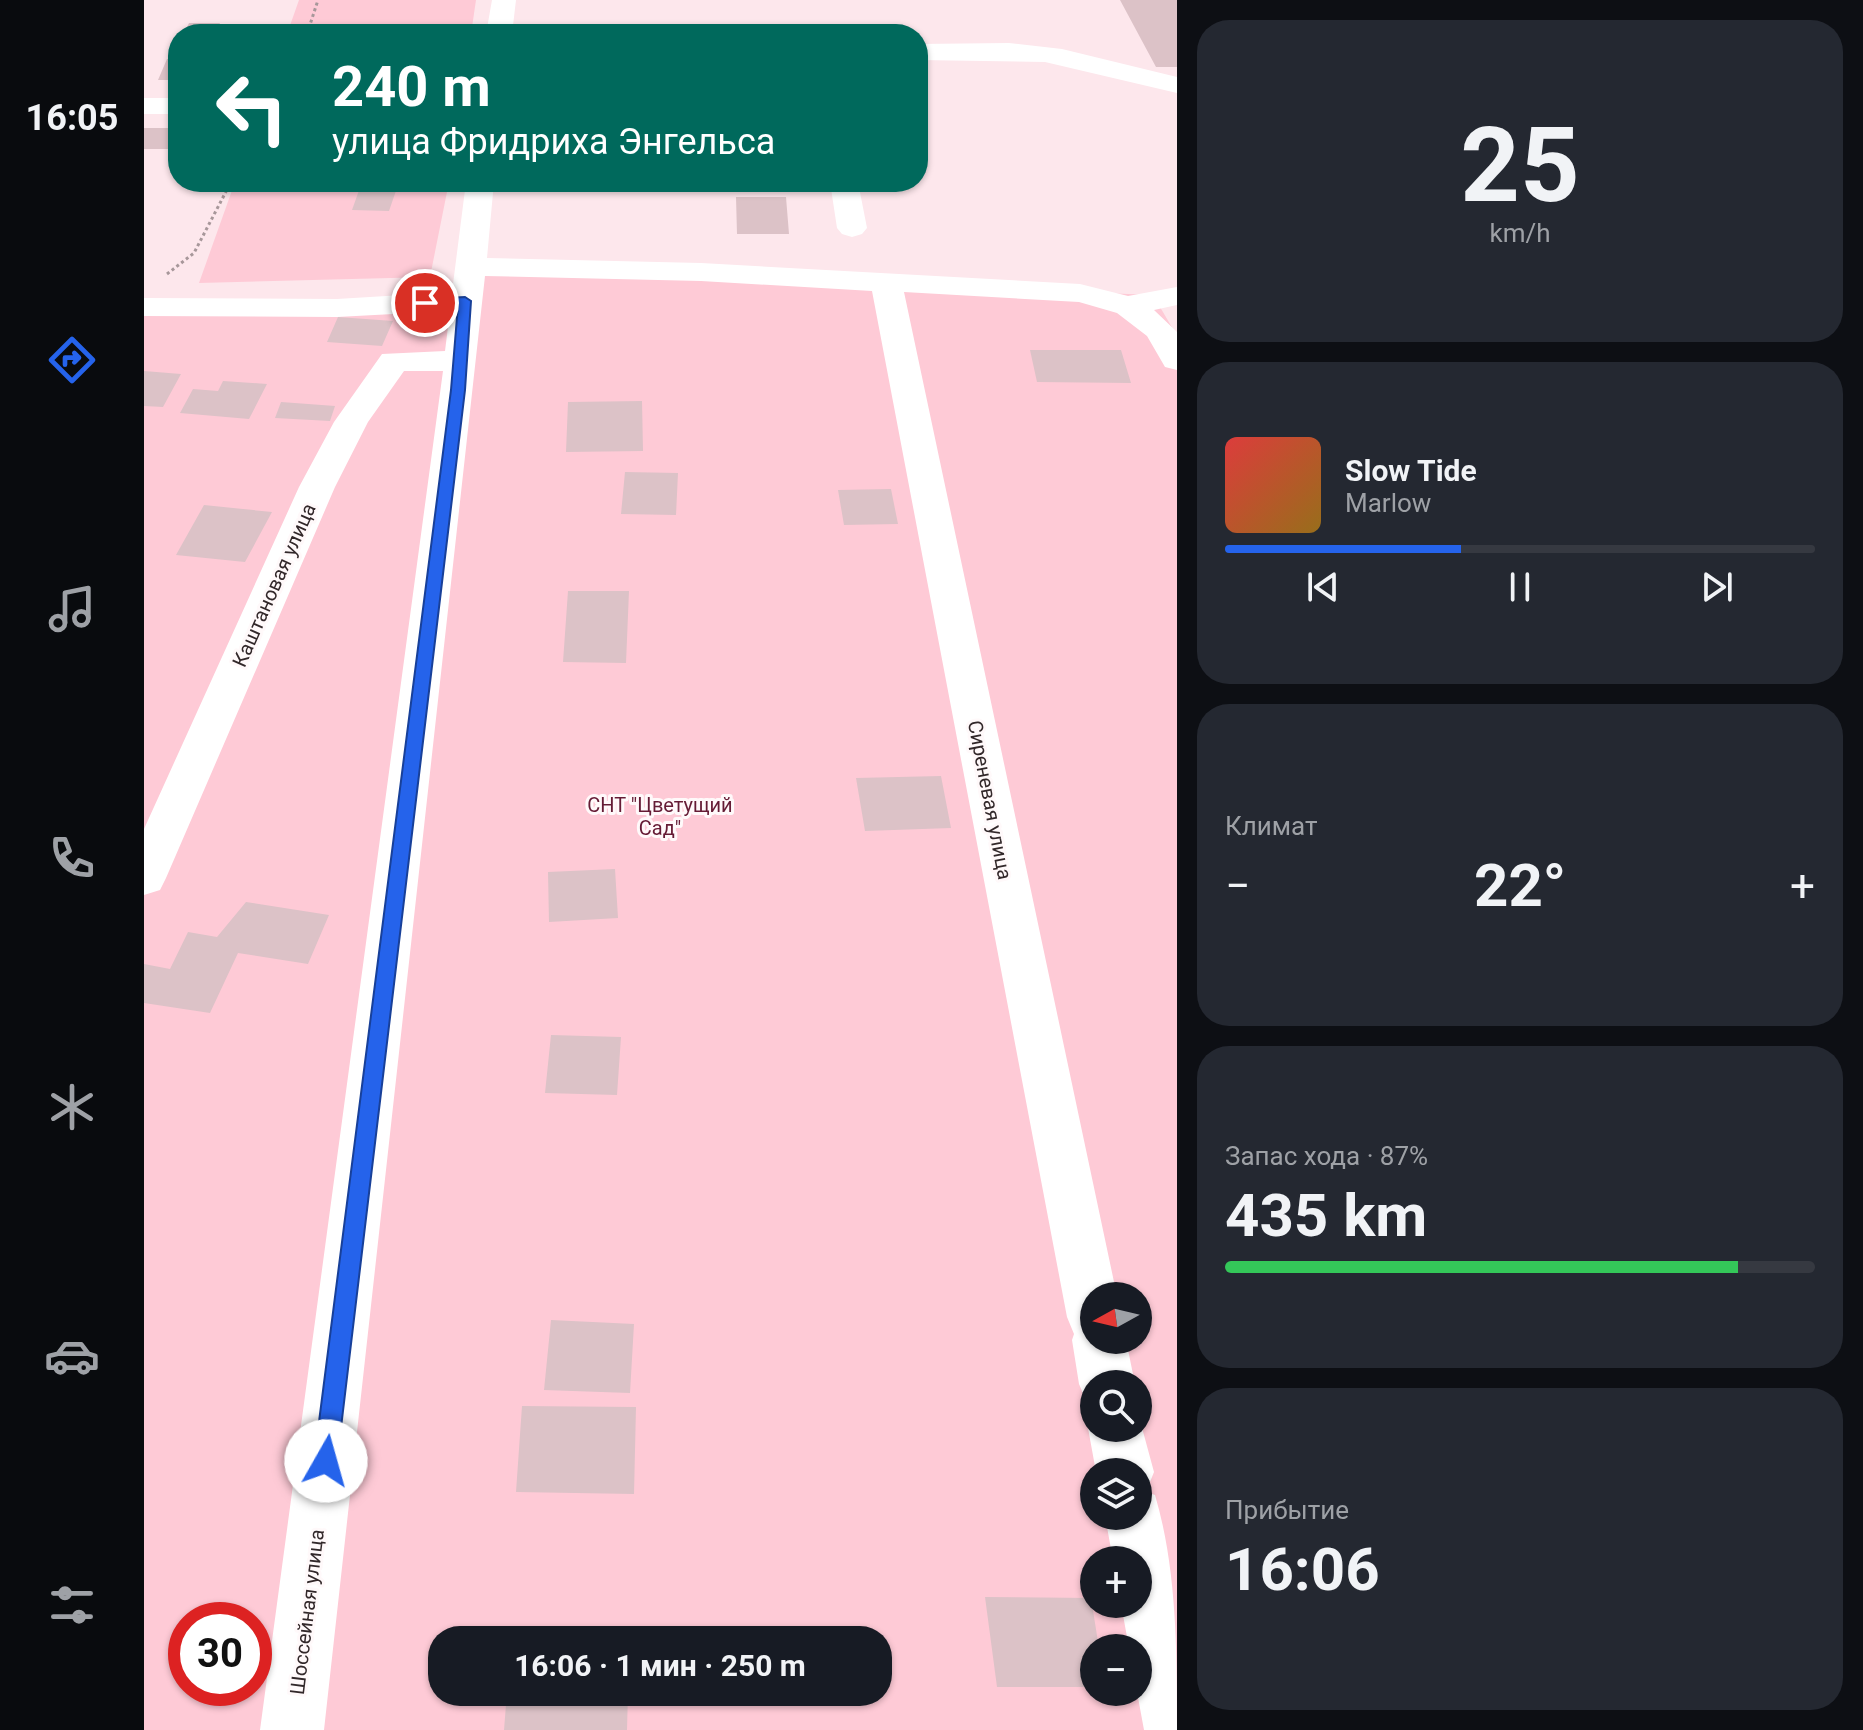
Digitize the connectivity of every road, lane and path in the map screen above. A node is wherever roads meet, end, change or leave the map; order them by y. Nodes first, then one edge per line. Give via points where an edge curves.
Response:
1 (318, 0) edge
2 (504, 0) edge
3 (310, 24) edge
4 (500, 24) edge
5 (928, 52) edge
6 (1177, 85) edge
7 (144, 106) edge
8 (168, 106) edge
9 (226, 192) edge
10 (479, 192) edge
11 (846, 192) edge
12 (852, 228) dead end
13 (468, 274) junction
14 (886, 282) junction
15 (150, 294) edge
16 (1177, 296) edge
17 (1128, 306) junction
18 (1177, 360) edge
19 (460, 361) junction
20 (144, 878) edge
21 (1087, 1282) edge
22 (1137, 1530) edge
23 (292, 1730) edge
24 (1176, 1730) edge

1 - 3 path
2 - 4 street
5 - 6 street via 1031,53
7 - 8 street
9 - 15 path via 194,253
10 - 13 street, Шоссейная улица
11 - 12 street
13 - 14 street via 701,272
13 - 15 street via 337,308
13 - 19 street, Шоссейная улица
14 - 17 street via 1080,293
14 - 21 street, Сиреневая улица
16 - 17 street
17 - 18 street via 1160,330
19 - 20 street, Каштановая улица via 394,361 351,422 317,487
19 - 23 street, Шоссейная улица
22 - 24 street

